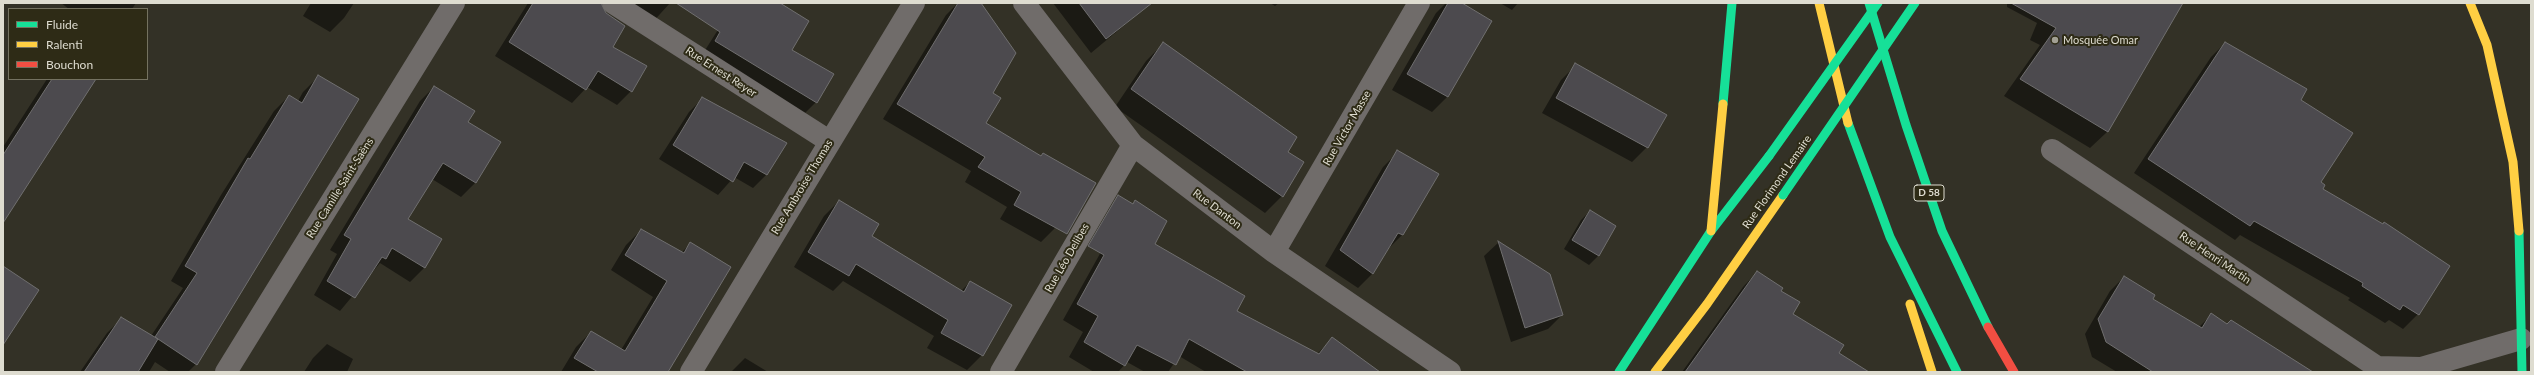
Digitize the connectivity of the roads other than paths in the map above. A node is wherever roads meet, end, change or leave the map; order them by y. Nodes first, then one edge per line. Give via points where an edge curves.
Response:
1 (454, 3) edge
2 (613, 3) edge
3 (914, 3) edge
4 (1024, 3) edge
5 (1419, 3) edge
6 (1732, 3) edge
7 (1819, 3) edge
8 (1869, 3) edge
9 (1878, 3) edge
10 (1915, 3) edge
11 (2470, 3) edge
12 (829, 142) junction
13 (1133, 145) junction
14 (2052, 150) dead end
15 (1711, 231) junction
16 (1890, 238) junction
17 (1274, 252) junction
18 (2521, 339) junction
19 (2379, 369) edge
20 (226, 372) edge
21 (691, 372) edge
22 (1001, 372) edge
23 (1450, 372) edge
24 (1619, 372) edge
25 (1655, 372) edge
26 (1932, 372) edge
27 (1957, 372) edge
28 (2014, 372) edge
29 (2522, 372) edge

1 - 20 street, Rue Camille Saint-Saëns
2 - 12 street, Rue Ernest Reyer
3 - 12 street, Rue Ambroise Thomas
4 - 13 street, Rue Danton
5 - 17 street, Rue Victor Masse
6 - 15 main road
7 - 16 main road via 1852,138
8 - 28 main road, D 58 via 1942,231 1989,329
9 - 15 main road, Rue Florimond Lemaire, bridge via 1769,156
10 - 25 main road, Rue Florimond Lemaire, bridge via 1707,304
11 - 18 main road via 2487,46 2513,162 2519,225
12 - 21 street, Rue Ambroise Thomas
13 - 17 street, Rue Danton
13 - 22 street, Rue Léo Delibes
14 - 19 street, Rue Henri Martin
15 - 24 main road, Rue Florimond Lemaire
16 - 26 main road
16 - 27 main road
17 - 23 street, Rue Danton
18 - 19 street via 2421,368
18 - 29 main road

